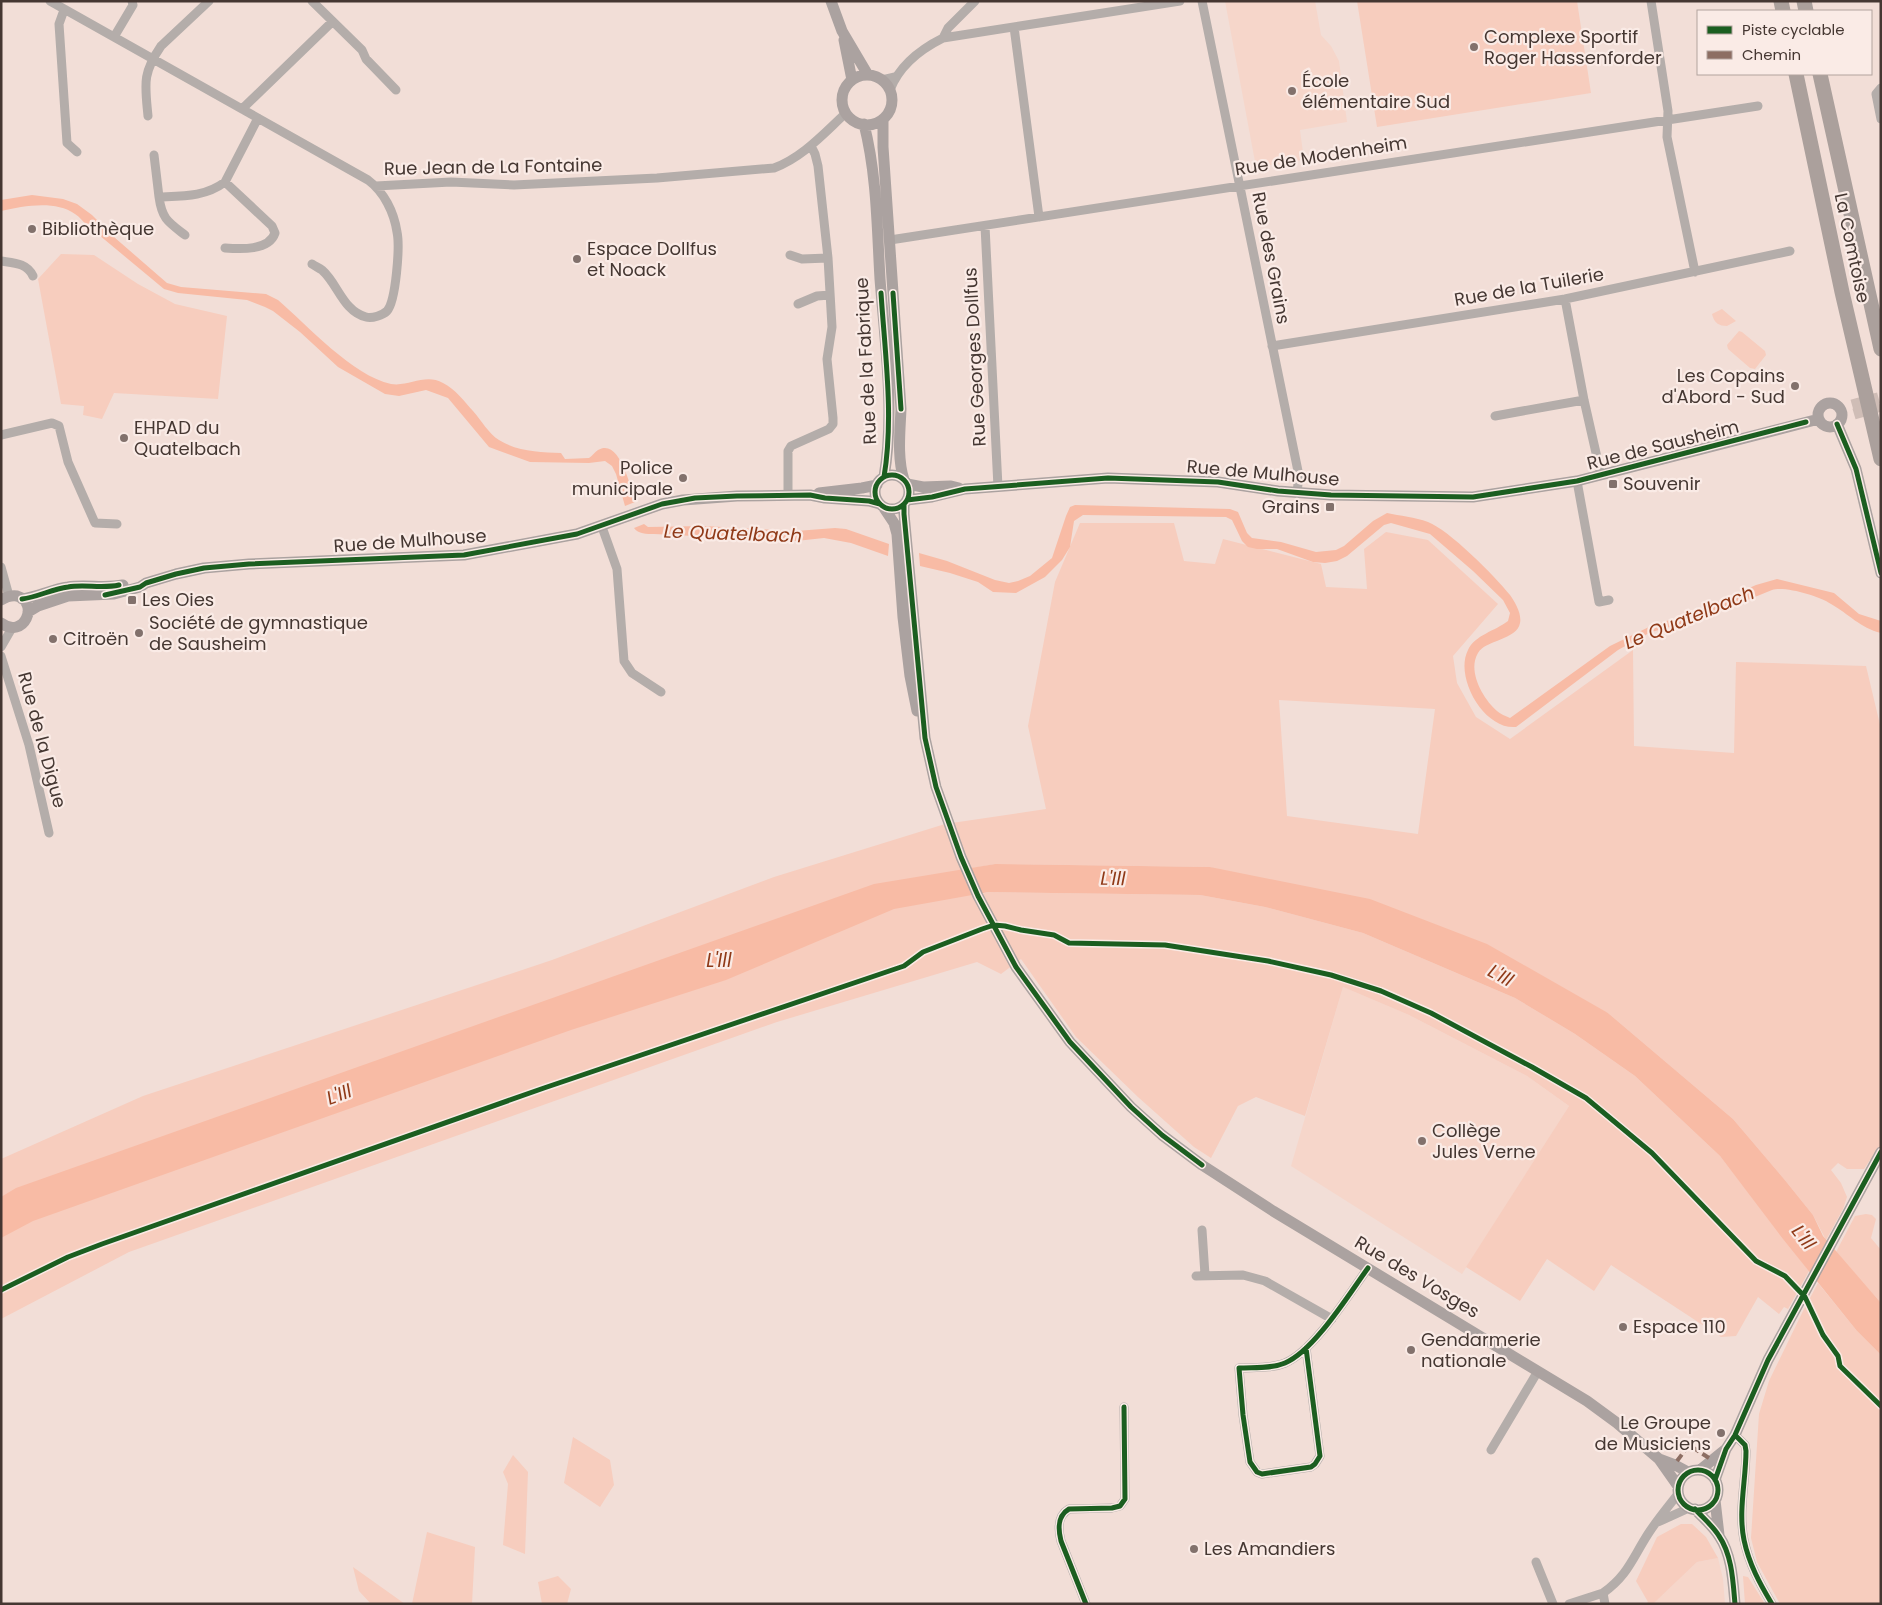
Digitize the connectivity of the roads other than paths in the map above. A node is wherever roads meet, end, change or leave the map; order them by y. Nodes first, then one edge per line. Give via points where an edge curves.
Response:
1 (50, 1) edge
2 (132, 1) edge
3 (209, 1) edge
4 (312, 1) edge
5 (831, 1) edge
6 (975, 1) edge
7 (1180, 1) edge
8 (1202, 1) edge
9 (1651, 1) edge
10 (64, 10) junction
11 (332, 22) junction
12 (1014, 27) junction
13 (842, 31) junction
14 (114, 37) junction
15 (943, 38) junction
16 (153, 59) junction
17 (868, 75) junction
18 (1796, 75) edge
19 (1820, 75) edge
20 (895, 77) junction
21 (852, 80) junction
22 (882, 80) junction
23 (1880, 89) edge
24 (396, 90) dead end
25 (890, 90) junction
26 (1758, 106) dead end
27 (242, 109) junction
28 (846, 113) junction
29 (148, 116) dead end
30 (258, 118) junction
31 (883, 118) junction
32 (1881, 119) edge
33 (1668, 120) junction
34 (864, 124) junction
35 (811, 146) junction
36 (77, 152) dead end
37 (154, 155) dead end
38 (225, 182) junction
39 (1240, 185) junction
40 (376, 186) junction
41 (159, 197) junction
42 (1039, 218) junction
43 (985, 226) junction
44 (185, 234) dead end
45 (884, 241) junction
46 (225, 248) dead end
47 (1790, 251) dead end
48 (790, 256) dead end
49 (828, 258) junction
50 (1, 261) edge
51 (312, 264) dead end
52 (1695, 272) junction
53 (33, 276) dead end
54 (830, 295) junction
55 (1565, 299) junction
56 (798, 304) dead end
57 (1272, 346) junction
58 (1881, 349) edge
59 (1584, 400) junction
60 (1853, 410) tunnel mouth
61 (1495, 416) dead end
62 (1840, 417) junction
63 (1819, 419) junction
64 (1, 435) edge
65 (1881, 459) edge
66 (1600, 475) junction
67 (1577, 480) junction
68 (880, 481) junction
69 (906, 482) junction
70 (998, 487) junction
71 (965, 490) junction
72 (1526, 490) joint
73 (1297, 492) junction
74 (788, 495) junction
75 (810, 495) junction
76 (906, 502) junction
77 (882, 506) junction
78 (118, 524) dead end
79 (602, 526) junction
80 (903, 544) junction
81 (1, 567) edge
82 (1881, 573) edge
83 (146, 582) junction
84 (5, 598) edge
85 (22, 599) junction
86 (1609, 600) dead end
87 (28, 612) junction
88 (4, 625) edge
89 (1, 648) edge
90 (1, 656) edge
91 (662, 692) dead end
92 (49, 833) dead end
93 (1881, 1152) edge
94 (1202, 1230) dead end
95 (1368, 1268) junction
96 (1332, 1319) junction
97 (1306, 1348) junction
98 (1293, 1359) junction
99 (1308, 1362) junction
100 (1538, 1371) junction
101 (1124, 1407) dead end
102 (1736, 1435) junction
103 (1726, 1449) junction
104 (1491, 1450) dead end
105 (1659, 1459) junction
106 (1700, 1470) junction
107 (1688, 1472) junction
108 (1715, 1480) junction
109 (1678, 1490) junction
110 (1714, 1500) junction
111 (1692, 1509) junction
112 (1656, 1524) junction
113 (1719, 1535) junction
114 (1536, 1562) dead end
115 (1603, 1592) junction
116 (1086, 1604) edge
117 (1553, 1604) edge
118 (1569, 1604) edge
119 (1605, 1604) edge
120 (1735, 1604) edge
121 (1772, 1604) edge

1 - 10 street, Rue Jean de La Fontaine
2 - 14 street via 133,5
3 - 16 street via 161,46
4 - 11 street
5 - 13 main road
6 - 15 street via 948,28
7 - 12 street
8 - 39 street, Rue des Grains
9 - 33 street
10 - 14 street, Rue Jean de La Fontaine
10 - 36 street via 59,24 67,143
11 - 24 street via 362,50 366,59
11 - 27 street
12 - 15 street
12 - 42 street
13 - 17 main road
13 - 21 main road
14 - 16 street, Rue Jean de La Fontaine
15 - 20 street via 917,54
16 - 27 street, Rue Jean de La Fontaine
16 - 29 street via 145,77
17 - 21 main road
17 - 22 main road
18 - 65 highway, La Comtoise
19 - 58 highway, La Comtoise
20 - 22 street
20 - 25 street
21 - 28 main road via 842,99
22 - 25 main road
23 - 32 street via 1876,94
25 - 31 main road via 892,102
26 - 33 street, Rue de Modenheim
27 - 30 street, Rue Jean de La Fontaine
28 - 34 main road via 851,119
28 - 35 street, Rue Jean de La Fontaine
30 - 38 street
30 - 40 street, Rue Jean de La Fontaine
31 - 34 main road via 874,124
31 - 45 main road, Rue de la Fabrique
33 - 39 street, Rue de Modenheim
33 - 52 street via 1667,137
34 - 45 main road, Rue de la Fabrique
35 - 40 street, Rue Jean de La Fontaine via 790,162 774,168 713,174 514,185 451,182
35 - 49 street via 818,166
37 - 41 street
38 - 41 street via 202,194
38 - 46 street via 272,226 275,233 274,239 253,248
39 - 42 street, Rue de Modenheim
39 - 57 street, Rue des Grains
40 - 51 street via 392,213 399,248 388,311 367,318 354,311 323,271
41 - 44 street via 166,221
42 - 43 street, Rue de Modenheim
43 - 45 street, Rue de Modenheim
43 - 70 street, Rue Georges Dollfus
45 - 68 main road, Rue de la Fabrique via 889,409 888,451
45 - 69 main road, Rue de la Fabrique via 900,409 901,472
47 - 52 street, Rue de la Tuilerie
48 - 49 street
49 - 54 street
50 - 53 street via 23,265
52 - 55 street, Rue de la Tuilerie
54 - 56 street via 817,296
54 - 74 street via 832,328 827,359 832,424 820,434 791,446 788,451
55 - 57 street, Rue de la Tuilerie
55 - 59 street
57 - 73 street, Rue des Grains via 1299,476
59 - 61 street
59 - 66 street
60 - 62 main road
62 - 63 main road via 1827,426
62 - 63 main road via 1831,403 1820,410
62 - 82 main road
63 - 66 main road, Rue de Sausheim
64 - 78 street via 52,423 59,426 68,462 95,523
66 - 67 main road, Rue de Sausheim
67 - 72 main road, Rue de Sausheim
67 - 86 street via 1599,602
68 - 69 main road via 894,475
68 - 75 main road, Rue de Mulhouse via 862,488
68 - 77 main road via 875,495
69 - 71 main road, Rue de Mulhouse via 922,487 951,486
69 - 76 main road via 909,489
70 - 71 main road, Rue de Mulhouse
70 - 73 main road, Rue de Mulhouse via 1137,478 1218,482
71 - 76 main road, Rue de Mulhouse
72 - 73 main road, Rue de Mulhouse via 1473,497
74 - 75 main road, Rue de Mulhouse
74 - 79 main road, Rue de Mulhouse via 694,498 662,504
75 - 77 main road, Rue de Mulhouse via 869,501
76 - 77 main road via 895,509
76 - 80 main road
77 - 80 main road
79 - 83 main road, Rue de Mulhouse via 554,539 464,555 249,564 204,568
79 - 91 street via 617,569 624,660 632,673
80 - 95 main road, Rue des Vosges via 925,738 933,777 978,896 1031,990 1076,1049 1162,1135 1202,1165
81 - 84 street
83 - 85 main road, Rue de Mulhouse via 68,587
83 - 87 main road, Rue de Mulhouse via 140,588 114,594 68,596
84 - 85 main road via 14,596
85 - 87 main road
87 - 88 main road via 25,622 17,627
88 - 89 street
90 - 92 street, Rue de la Digue via 29,745
93 - 102 main road via 1768,1360
94 - 96 street via 1200,1275 1243,1275 1265,1281
95 - 96 street
95 - 100 main road, Rue des Vosges
96 - 97 street
97 - 98 street
97 - 99 street
98 - 99 street
98 - 99 street via 1275,1366 1239,1368 1250,1462 1262,1474 1311,1467 1320,1456
100 - 104 street
100 - 105 main road, Rue des Vosges via 1586,1401
101 - 116 street via 1124,1499 1120,1506 1069,1509 1060,1518 1058,1530 1061,1541
102 - 103 main road
102 - 121 street via 1746,1451 1744,1539 1751,1564
103 - 106 main road
103 - 108 main road, Rue des Vosges
105 - 107 main road, Rue des Vosges
105 - 109 main road, Rue des Vosges
106 - 107 main road
106 - 108 main road
107 - 109 main road via 1680,1480
108 - 110 main road, Rue des Vosges via 1717,1494
109 - 111 main road, Rue des Vosges via 1680,1500
109 - 112 street
110 - 111 main road via 1706,1508
110 - 113 main road, Rue des Vosges
111 - 112 street
111 - 113 main road, Rue des Vosges
112 - 115 street via 1624,1575
113 - 120 main road, Rue des Vosges via 1731,1568
114 - 117 street
115 - 118 street
115 - 119 street

